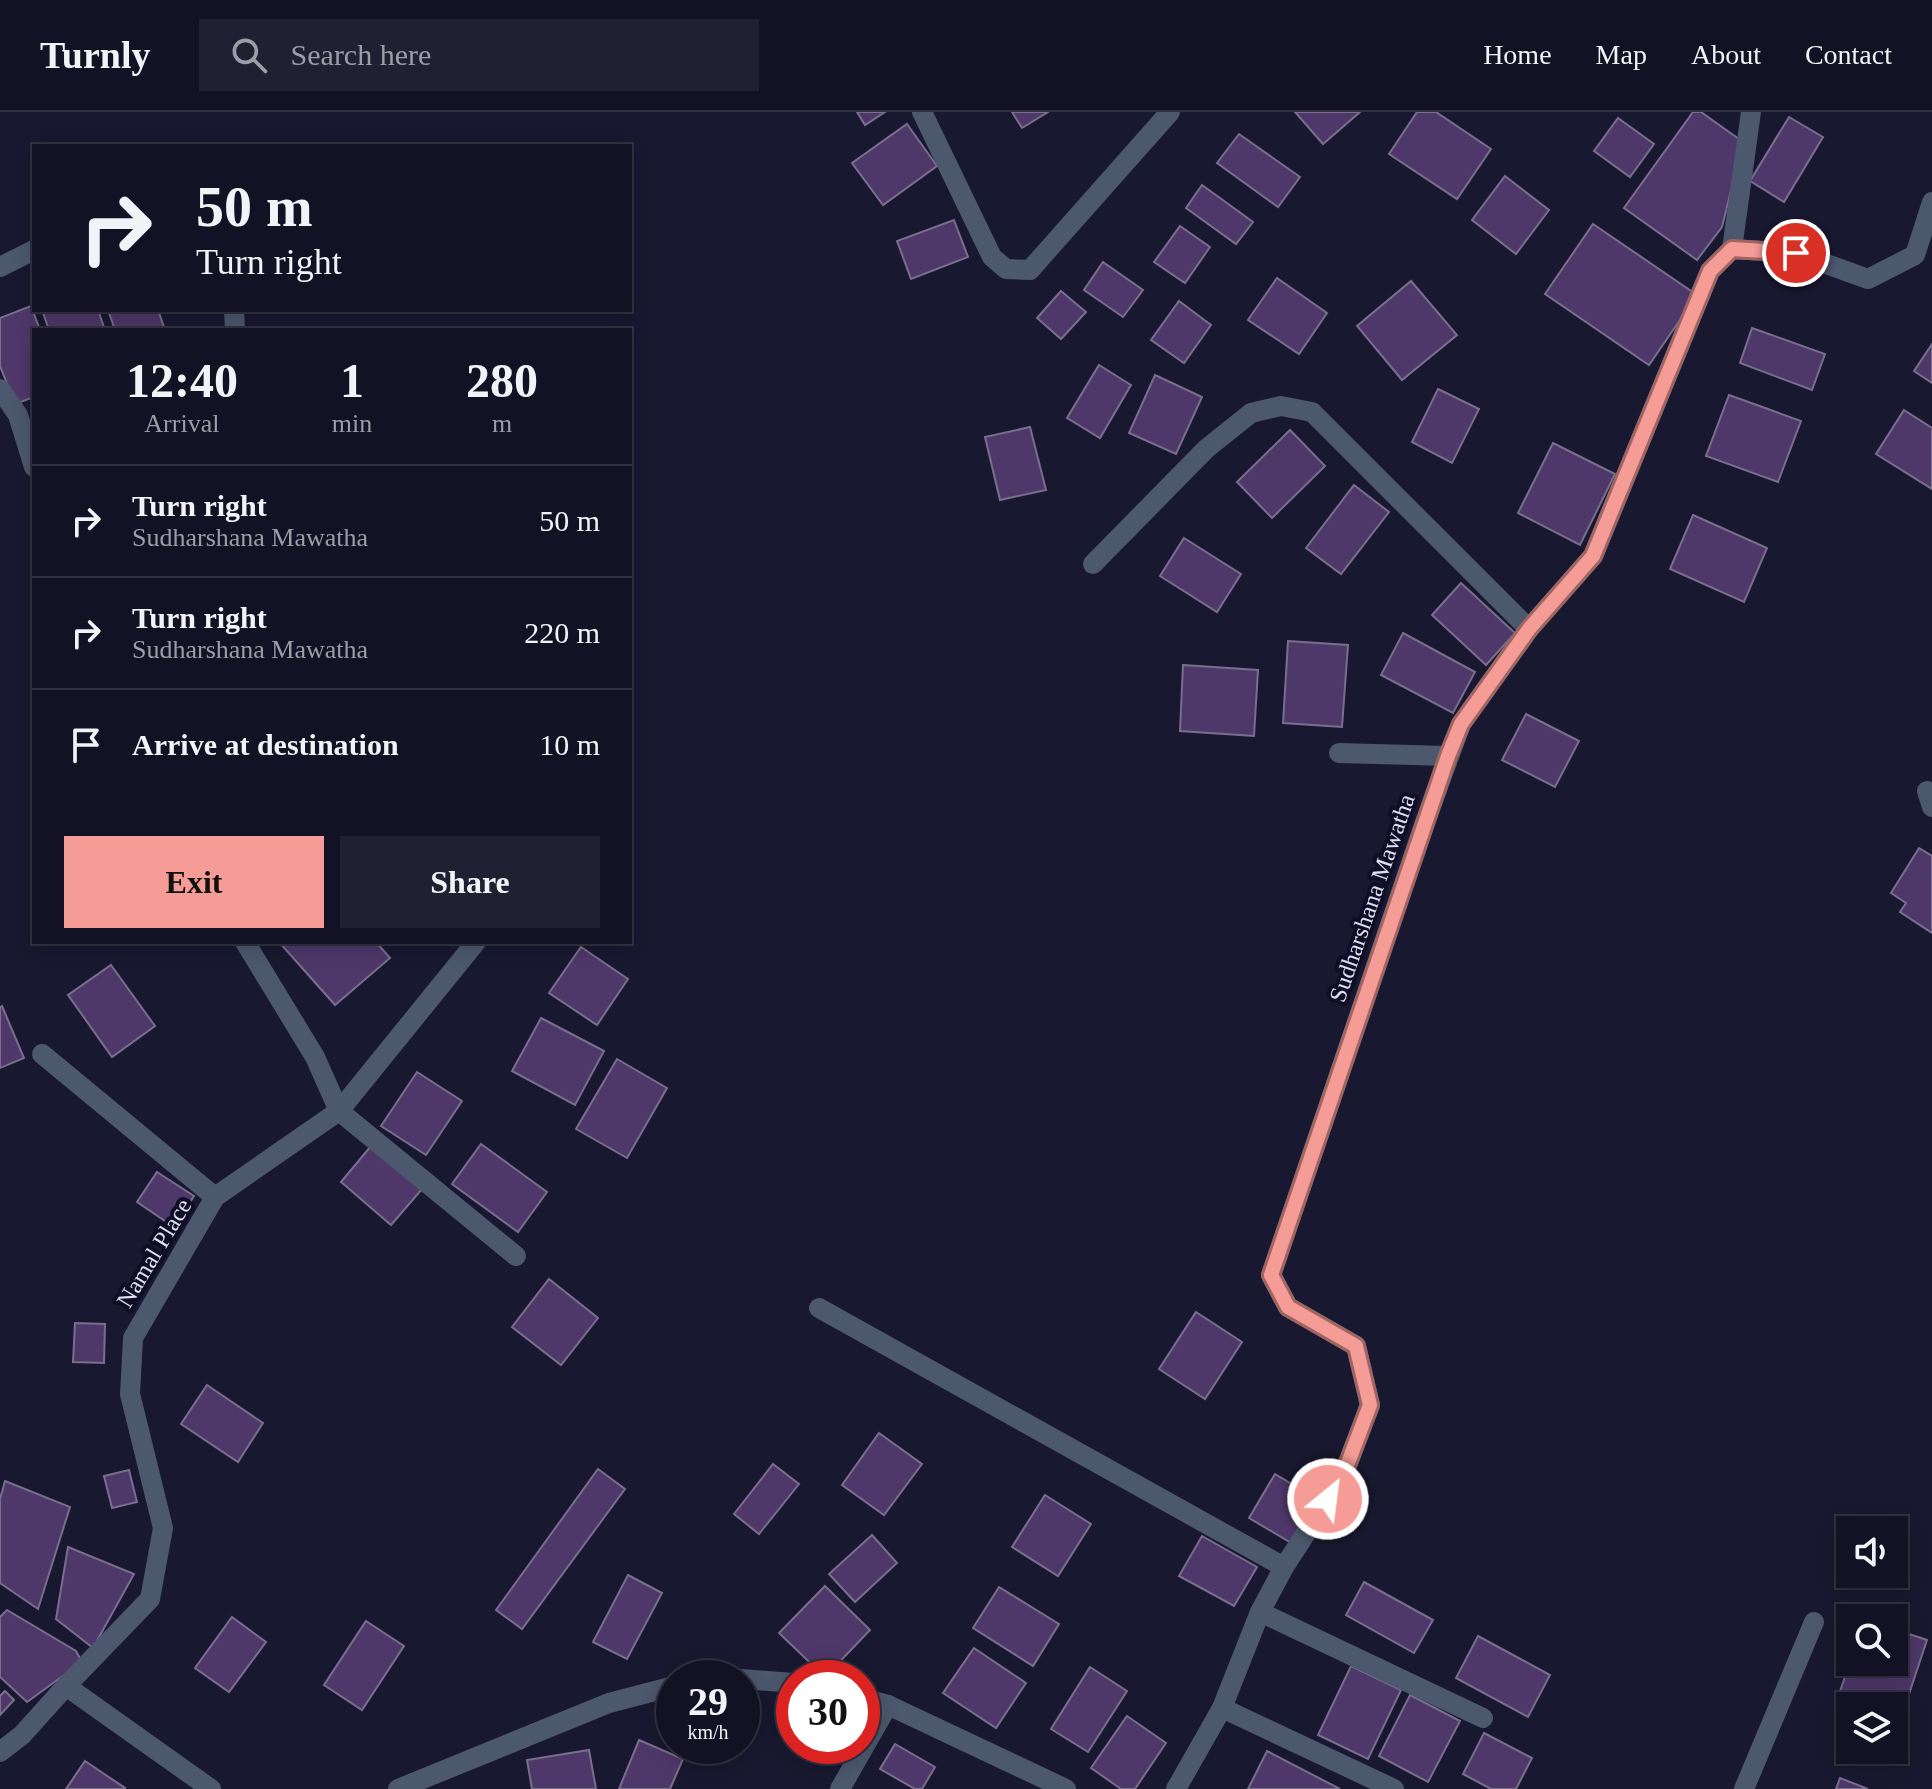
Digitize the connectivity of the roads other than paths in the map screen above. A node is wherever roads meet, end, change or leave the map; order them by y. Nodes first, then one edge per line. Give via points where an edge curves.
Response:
1 (922, 112) edge
2 (1170, 112) edge
3 (1751, 112) edge
4 (1932, 202) edge
5 (1732, 249) junction
6 (32, 251) edge
7 (0, 267) edge
8 (0, 389) edge
9 (32, 460) edge
10 (1093, 564) dead end
11 (1529, 629) junction
12 (1339, 753) dead end
13 (1448, 756) junction
14 (246, 944) edge
15 (474, 944) edge
16 (42, 1054) dead end
17 (339, 1111) junction
18 (215, 1197) junction
19 (516, 1256) dead end
20 (819, 1308) dead end
21 (1284, 1567) junction
22 (1260, 1612) junction
23 (1814, 1622) dead end
24 (66, 1686) junction
25 (656, 1691) edge
26 (880, 1703) edge
27 (888, 1705) junction
28 (1222, 1708) junction
29 (1483, 1718) dead end
30 (0, 1752) edge
31 (211, 1789) edge
32 (398, 1789) edge
33 (840, 1789) edge
34 (1066, 1789) edge
35 (1176, 1789) edge
36 (1394, 1789) edge
37 (1744, 1789) edge

1 - 2 street via 992,257 1006,269 1030,270
3 - 5 street
4 - 5 street via 1915,255 1868,279 1796,253
5 - 11 street, Sudharshana Mawatha via 1710,271 1593,556
6 - 7 street
8 - 9 street via 18,415
10 - 11 street via 1206,449 1251,413 1281,406 1312,412
11 - 13 street, Sudharshana Mawatha via 1461,724
12 - 13 street
13 - 21 street, Sudharshana Mawatha via 1271,1275 1288,1307 1356,1346 1370,1405 1343,1476
14 - 17 street via 315,1057
15 - 17 street, Namal Place
16 - 18 street
17 - 18 street, Namal Place
17 - 19 street
18 - 24 street, Namal Place via 133,1338 130,1394 163,1528 150,1599
20 - 21 street
21 - 22 street, Sudharshana Mawatha
22 - 28 street, Sudharshana Mawatha
22 - 29 street
23 - 37 street
24 - 30 street
24 - 31 street
25 - 32 street via 609,1703
26 - 27 street
27 - 33 street
27 - 34 street
28 - 35 street, Sudharshana Mawatha
28 - 36 street

